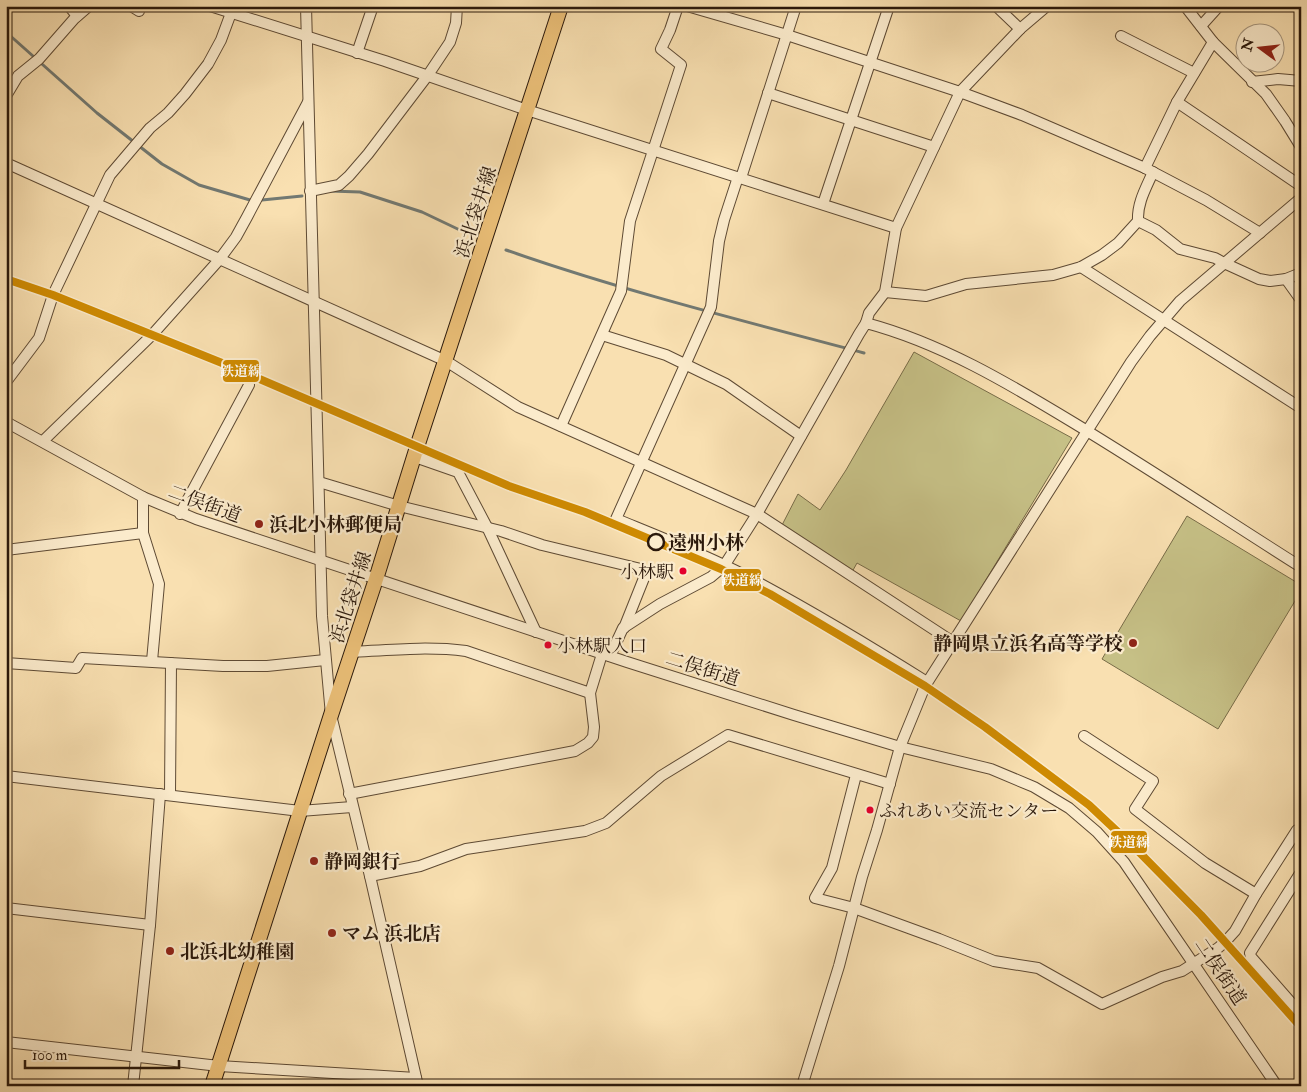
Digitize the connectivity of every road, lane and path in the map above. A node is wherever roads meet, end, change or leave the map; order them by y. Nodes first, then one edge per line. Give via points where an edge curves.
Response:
1 (70, 6) edge
2 (89, 6) edge
3 (131, 6) edge
4 (141, 6) edge
5 (210, 6) edge
6 (306, 6) edge
7 (373, 6) edge
8 (457, 6) edge
9 (561, 6) edge
10 (678, 6) edge
11 (687, 6) edge
12 (796, 6) edge
13 (889, 6) edge
14 (996, 6) edge
15 (1047, 6) edge
16 (1185, 6) edge
17 (1219, 6) edge
18 (701, 8) edge
19 (231, 13) junction
20 (78, 16) junction
21 (1201, 26) junction
22 (1020, 29) junction
23 (787, 35) junction
24 (307, 36) junction
25 (1121, 36) dead end
26 (1213, 42) junction
27 (358, 53) junction
28 (870, 63) junction
29 (1194, 73) junction
30 (428, 75) junction
31 (1301, 81) edge
32 (1252, 82) junction
33 (960, 92) junction
34 (768, 93) junction
35 (6, 96) edge
36 (308, 101) junction
37 (1177, 102) junction
38 (527, 110) junction
39 (851, 119) junction
40 (934, 147) junction
41 (1301, 147) edge
42 (654, 150) junction
43 (6, 163) edge
44 (1149, 170) junction
45 (739, 177) junction
46 (1301, 186) edge
47 (310, 191) junction
48 (1301, 198) edge
49 (95, 204) junction
50 (823, 204) junction
51 (1138, 221) junction
52 (896, 228) junction
53 (1260, 234) junction
54 (219, 260) junction
55 (1224, 263) junction
56 (1081, 266) junction
57 (1301, 274) edge
58 (1286, 279) junction
59 (885, 292) junction
60 (1301, 300) edge
61 (314, 303) junction
62 (1164, 319) junction
63 (866, 323) junction
64 (602, 335) junction
65 (446, 361) junction
66 (685, 365) junction
67 (6, 382) edge
68 (249, 385) dead end
69 (1301, 408) edge
70 (6, 422) edge
71 (561, 426) junction
72 (1088, 432) junction
73 (801, 436) junction
74 (43, 441) junction
75 (415, 457) junction
76 (641, 462) junction
77 (319, 482) junction
78 (144, 497) junction
79 (399, 506) junction
80 (180, 514) junction
81 (757, 514) junction
82 (487, 527) junction
83 (143, 533) junction
84 (6, 550) edge
85 (322, 561) junction
86 (724, 566) junction
87 (1301, 567) edge
88 (376, 580) junction
89 (624, 628) junction
90 (536, 632) junction
91 (953, 642) junction
92 (351, 652) junction
93 (606, 655) junction
94 (325, 660) junction
95 (152, 661) junction
96 (6, 663) edge
97 (171, 663) junction
98 (927, 682) junction
99 (590, 693) junction
100 (331, 715) junction
101 (1084, 736) dead end
102 (900, 747) junction
103 (856, 775) junction
104 (6, 776) edge
105 (890, 784) junction
106 (349, 794) junction
107 (165, 795) junction
108 (352, 807) junction
109 (300, 811) junction
110 (1301, 828) edge
111 (1301, 872) edge
112 (370, 876) junction
113 (1256, 894) junction
114 (6, 908) edge
115 (854, 908) junction
116 (150, 925) junction
117 (1193, 962) junction
118 (1300, 1011) edge
119 (6, 1042) edge
120 (136, 1058) junction
121 (218, 1066) junction
122 (417, 1082) edge
123 (133, 1086) edge
124 (212, 1086) edge
125 (802, 1086) edge
126 (1278, 1086) edge

1 - 20 street
2 - 20 street
3 - 4 street via 139,11
5 - 19 street
6 - 24 street
7 - 27 street
8 - 30 street via 450,42
9 - 38 main road, 浜北袋井線
10 - 42 street via 661,49 681,65
11 - 18 street
12 - 23 street
13 - 28 street
14 - 22 street
15 - 22 street
16 - 21 street
17 - 21 street
18 - 23 street
19 - 24 street
19 - 49 street via 208,64 185,94 139,140 110,175
20 - 35 street via 37,61 18,76
21 - 26 street
22 - 33 street
23 - 28 street
23 - 34 street
24 - 27 street
24 - 36 street
25 - 29 street
26 - 29 street
26 - 32 street
27 - 30 street
28 - 33 street
28 - 39 street
29 - 37 street
30 - 38 street
30 - 47 street via 349,176 339,185
31 - 32 street
32 - 41 street via 1266,94
33 - 40 street
33 - 44 street
34 - 39 street
34 - 45 street
36 - 47 street
36 - 54 street via 236,237
37 - 44 street
37 - 46 street
38 - 42 street
38 - 65 main road, 浜北袋井線
39 - 40 street
39 - 50 street
40 - 52 street
42 - 45 street
42 - 64 street via 630,221 622,287
43 - 49 street
44 - 51 street
44 - 53 street
45 - 50 street
45 - 66 street via 724,220 710,311
47 - 61 street
48 - 53 street
49 - 54 street
49 - 67 street via 53,295 39,338
50 - 52 street
51 - 55 street via 1180,249
51 - 56 street via 1102,255
52 - 59 street
53 - 55 street
54 - 61 street
54 - 74 street via 152,334
55 - 58 street via 1259,279
55 - 62 street
56 - 59 street via 1053,275 966,284 926,296
56 - 62 street
57 - 58 street
58 - 60 street
59 - 63 street
61 - 65 street
61 - 77 street
62 - 69 street
62 - 72 street via 1131,362
63 - 72 street via 962,360
63 - 73 street
64 - 66 street via 666,354
64 - 71 street
65 - 71 street via 518,407
65 - 75 main road, 浜北袋井線
66 - 73 street via 726,384
66 - 76 street
68 - 80 street
70 - 74 street, 二俣街道
71 - 76 street
72 - 87 street
72 - 91 street
73 - 81 street
74 - 78 street, 二俣街道
75 - 79 main road, 浜北袋井線
75 - 82 street via 458,472
76 - 81 street
76 - 86 street via 616,520
77 - 79 street
77 - 85 street
78 - 80 street, 二俣街道
78 - 83 street
79 - 82 street
79 - 88 main road, 浜北袋井線
80 - 85 street, 二俣街道
81 - 86 street
81 - 91 street
82 - 89 street via 542,545 641,569 644,578
82 - 90 street
83 - 84 street
83 - 95 street via 160,584
85 - 88 street, 二俣街道
85 - 94 street
86 - 89 street
86 - 98 street
88 - 90 street, 二俣街道
88 - 92 main road, 浜北袋井線
89 - 93 street
90 - 93 street, 二俣街道
91 - 98 street
92 - 99 street via 401,649 466,651
92 - 100 main road, 浜北袋井線
93 - 99 street
93 - 102 street, 二俣街道
94 - 97 street via 267,666
94 - 100 street
95 - 96 street via 82,658 76,668
95 - 97 street
97 - 107 street
98 - 102 street
99 - 106 street via 593,737 575,751
100 - 106 street
100 - 109 main road, 浜北袋井線
101 - 113 street via 1153,781 1135,809 1205,863
102 - 105 street
102 - 117 street, 二俣街道 via 991,769 1034,787 1069,808 1124,862
103 - 105 street
103 - 112 street via 728,735 662,776 606,823 585,831 466,849 420,866
103 - 115 street via 832,868 815,898
104 - 107 street
105 - 115 street
106 - 108 street
107 - 109 street
107 - 116 street
108 - 109 street
108 - 112 street
109 - 121 main road, 浜北袋井線
110 - 113 street
111 - 118 street via 1250,953
112 - 122 street
113 - 117 street via 1235,931 1218,948
114 - 116 street
115 - 117 street via 994,961 1038,968 1102,1004 1182,970
115 - 125 street
116 - 120 street
117 - 126 street, 二俣街道
119 - 120 street
120 - 121 street
120 - 123 street
121 - 122 street
121 - 124 main road, 浜北袋井線

